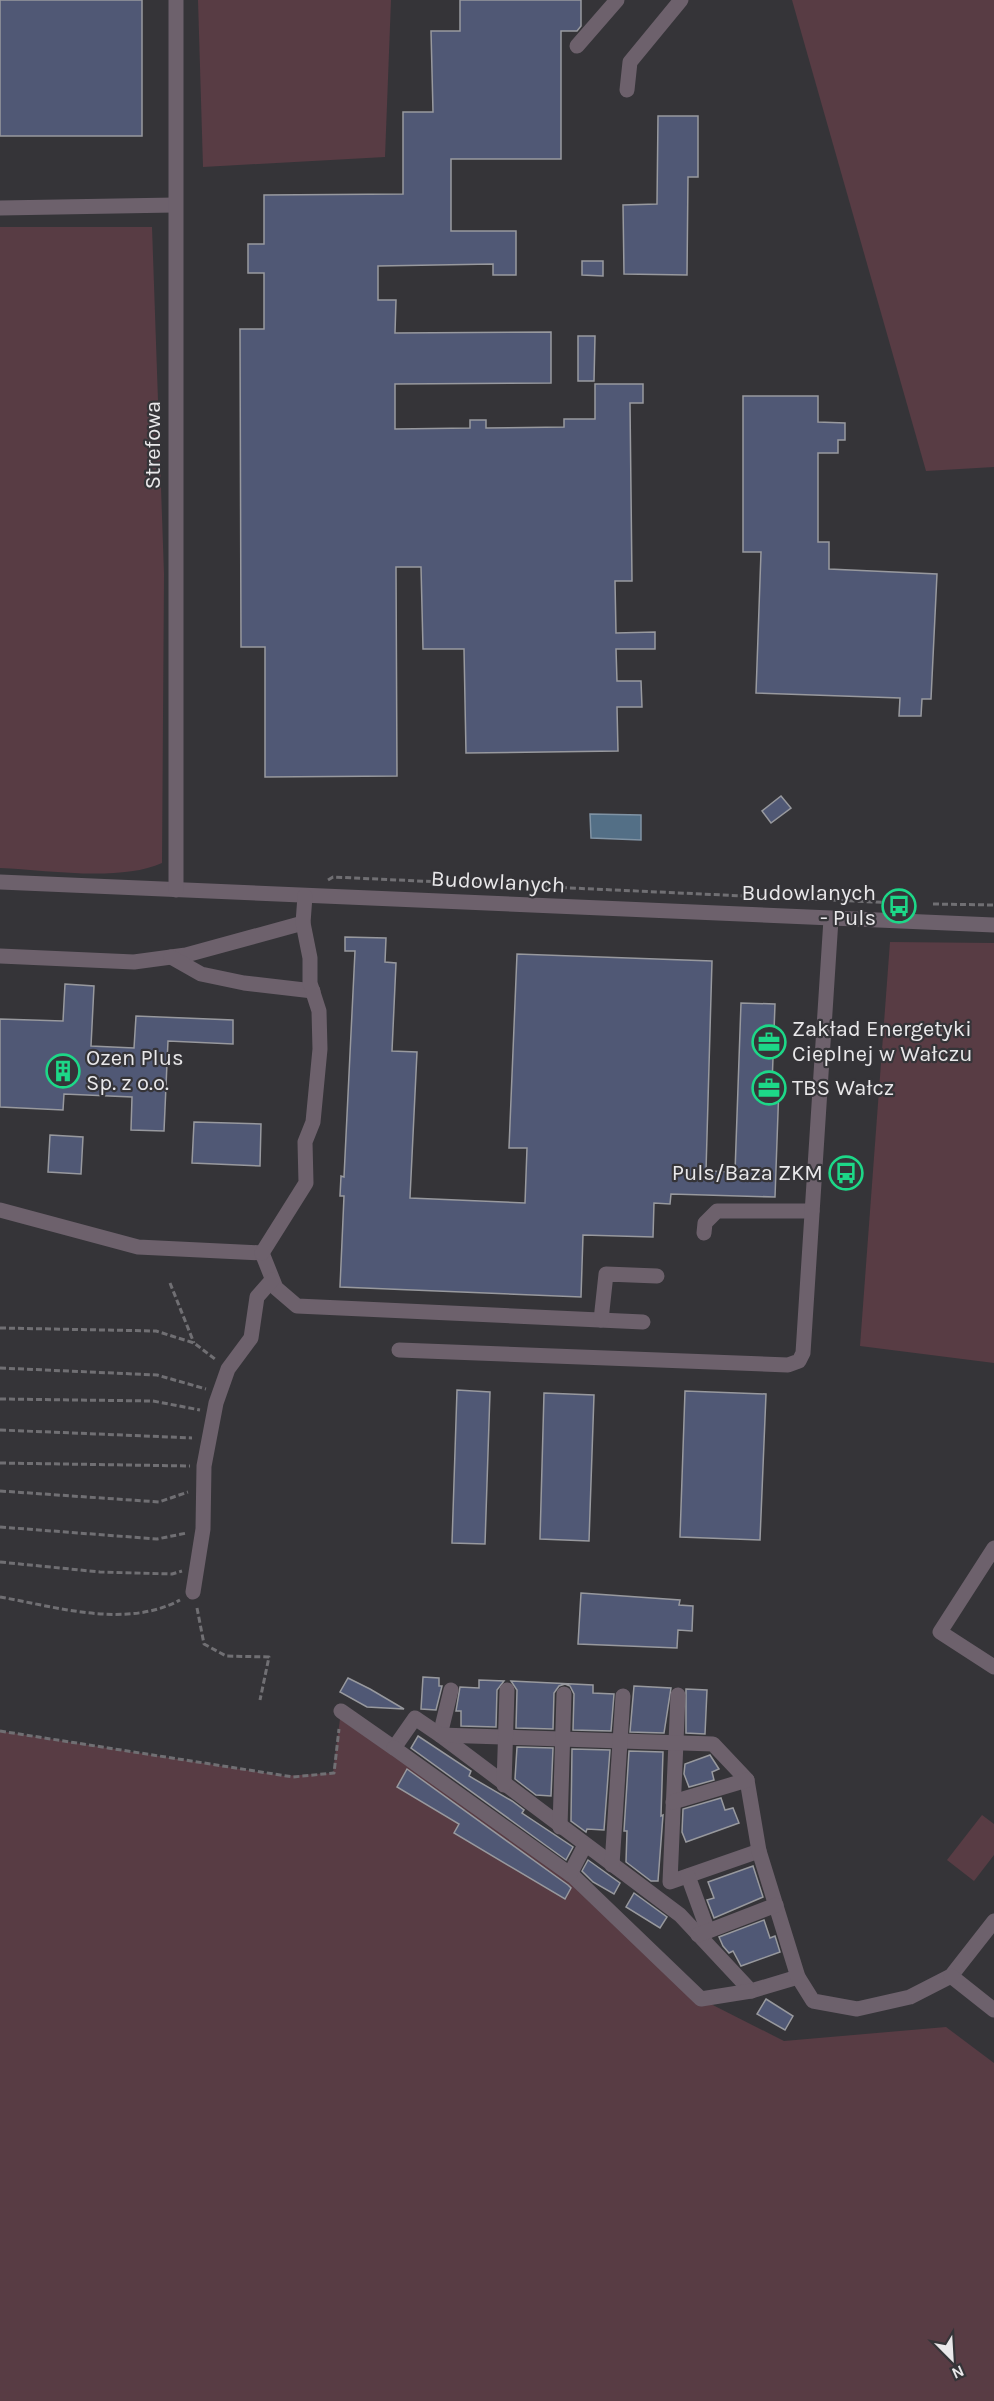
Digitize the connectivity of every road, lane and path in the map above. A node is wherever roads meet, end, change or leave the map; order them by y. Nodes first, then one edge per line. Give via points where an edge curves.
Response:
1 (176, 0) edge
2 (617, 0) edge
3 (681, 0) edge
4 (577, 46) dead end
5 (627, 90) dead end
6 (175, 205) junction
7 (0, 208) edge
8 (0, 882) edge
9 (176, 890) junction
10 (305, 896) junction
11 (900, 903) dead end
12 (922, 904) dead end
13 (994, 905) edge
14 (831, 919) junction
15 (303, 923) junction
16 (994, 925) edge
17 (0, 956) edge
18 (171, 957) junction
19 (313, 991) junction
20 (0, 1210) edge
21 (812, 1211) junction
22 (704, 1233) dead end
23 (262, 1254) junction
24 (657, 1276) dead end
25 (272, 1280) junction
26 (170, 1283) dead end
27 (601, 1320) junction
28 (643, 1322) dead end
29 (0, 1328) edge
30 (194, 1343) junction
31 (399, 1350) dead end
32 (0, 1368) edge
33 (228, 1369) junction
34 (219, 1393) junction
35 (0, 1399) edge
36 (214, 1413) junction
37 (0, 1430) edge
38 (209, 1439) junction
39 (0, 1463) edge
40 (204, 1466) junction
41 (204, 1487) junction
42 (0, 1491) edge
43 (0, 1527) edge
44 (203, 1529) junction
45 (994, 1548) edge
46 (0, 1562) edge
47 (198, 1566) junction
48 (193, 1592) junction
49 (0, 1597) edge
50 (994, 1667) edge
51 (451, 1690) dead end
52 (507, 1690) dead end
53 (564, 1694) dead end
54 (678, 1695) dead end
55 (623, 1696) dead end
56 (260, 1700) dead end
57 (341, 1711) joint
58 (0, 1731) edge
59 (440, 1735) junction
60 (506, 1737) junction
61 (562, 1739) junction
62 (620, 1741) junction
63 (676, 1743) junction
64 (394, 1748) junction
65 (747, 1780) junction
66 (504, 1785) junction
67 (673, 1802) junction
68 (560, 1827) junction
69 (585, 1845) junction
70 (759, 1851) junction
71 (612, 1865) junction
72 (570, 1874) junction
73 (688, 1876) junction
74 (670, 1882) junction
75 (662, 1902) junction
76 (776, 1905) junction
77 (994, 1921) edge
78 (703, 1933) junction
79 (951, 1976) junction
80 (798, 1977) junction
81 (751, 1991) junction
82 (994, 2010) edge

1 - 6 street, Strefowa
2 - 4 street
3 - 5 street via 630,62
6 - 7 street
6 - 9 street, Strefowa
8 - 9 street, Budowlanych
9 - 10 street, Budowlanych
10 - 11 path via 333,877
10 - 14 street, Budowlanych
10 - 15 street
12 - 13 path
14 - 16 street, Budowlanych
14 - 21 street
15 - 18 street
15 - 19 street
17 - 18 street via 134,962
18 - 19 street via 201,974
19 - 23 street via 319,1011 320,1049 313,1122 305,1142 306,1183
20 - 23 street via 138,1247
21 - 22 street via 717,1211 705,1224
21 - 31 street via 803,1353 799,1361 788,1365
23 - 25 street
24 - 27 street via 606,1274
25 - 27 street via 297,1306
25 - 33 street via 257,1297 250,1338
26 - 30 path
27 - 28 street
29 - 30 path via 156,1331
30 - 33 path
32 - 34 path via 157,1375
33 - 34 street
34 - 36 street
35 - 36 path via 153,1401
36 - 38 street
37 - 38 path
38 - 40 street
39 - 40 path
40 - 41 street
41 - 42 path via 159,1502
41 - 44 street
43 - 44 path via 158,1539
44 - 47 street
45 - 50 street via 940,1632
46 - 47 path via 100,1572 172,1574
47 - 48 street
48 - 49 path via 167,1607 135,1614 83,1612
48 - 56 path via 204,1644 226,1656 269,1657
51 - 59 street
52 - 60 street
53 - 61 street
54 - 63 street
55 - 62 street
57 - 58 path via 334,1773 293,1777
57 - 64 street
59 - 60 street
59 - 64 street via 415,1718
59 - 66 street
60 - 61 street
60 - 66 street
61 - 62 street
61 - 68 street
62 - 63 street
62 - 71 street
63 - 65 street via 713,1744
63 - 67 street
64 - 72 street
65 - 67 street
65 - 70 street
66 - 68 street
67 - 74 street
68 - 69 street
69 - 71 street
69 - 72 street
70 - 73 street
70 - 76 street
71 - 75 street
72 - 81 street via 701,1999
73 - 74 street
73 - 78 street
74 - 75 street
75 - 78 street
76 - 78 street
76 - 80 street
77 - 79 street
78 - 81 street
79 - 80 street via 910,1997 857,2009 813,2001
79 - 82 street
80 - 81 street

